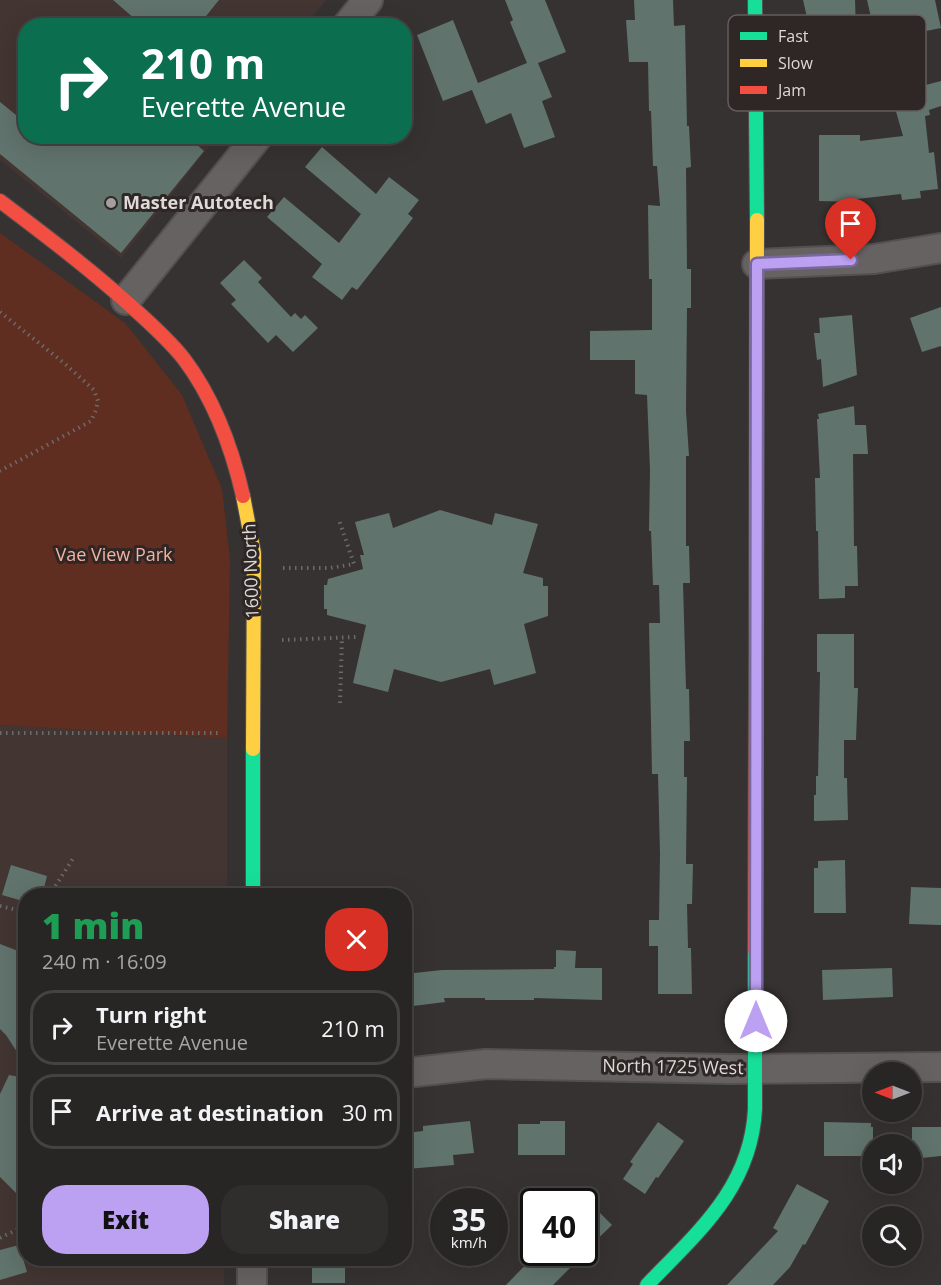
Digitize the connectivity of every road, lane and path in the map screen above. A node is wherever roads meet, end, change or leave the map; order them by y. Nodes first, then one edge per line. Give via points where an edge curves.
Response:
1 (368, 0) edge
2 (755, 0) edge
3 (755, 15) edge
4 (353, 18) edge
5 (756, 111) edge
6 (252, 144) edge
7 (0, 201) edge
8 (941, 248) edge
9 (757, 264) junction
10 (126, 300) junction
11 (0, 312) edge
12 (0, 471) edge
13 (339, 520) dead end
14 (283, 568) dead end
15 (356, 637) dead end
16 (342, 638) junction
17 (282, 640) dead end
18 (340, 703) dead end
19 (0, 733) edge
20 (222, 733) dead end
21 (74, 857) dead end
22 (54, 888) edge
23 (253, 888) edge
24 (0, 906) edge
25 (18, 910) edge
26 (941, 1067) edge
27 (756, 1068) junction
28 (412, 1072) edge
29 (18, 1229) edge
30 (0, 1238) edge
31 (252, 1266) edge
32 (252, 1285) edge
33 (647, 1285) edge

1 - 4 street
2 - 3 street
5 - 9 street
6 - 10 street
7 - 10 street, 1600 North
8 - 9 street via 874,259
9 - 27 street
10 - 23 street, 1600 North via 184,359 208,398 229,442 247,505 254,553
11 - 12 path via 79,376 94,390 98,401 91,421
13 - 14 path via 354,564
15 - 16 path
16 - 17 path
16 - 18 path
19 - 20 path
21 - 22 path
24 - 25 path
26 - 27 street, North 1725 West
27 - 28 street, North 1725 West via 486,1064
27 - 33 street via 753,1135 738,1179 705,1225
29 - 30 path
31 - 32 street

